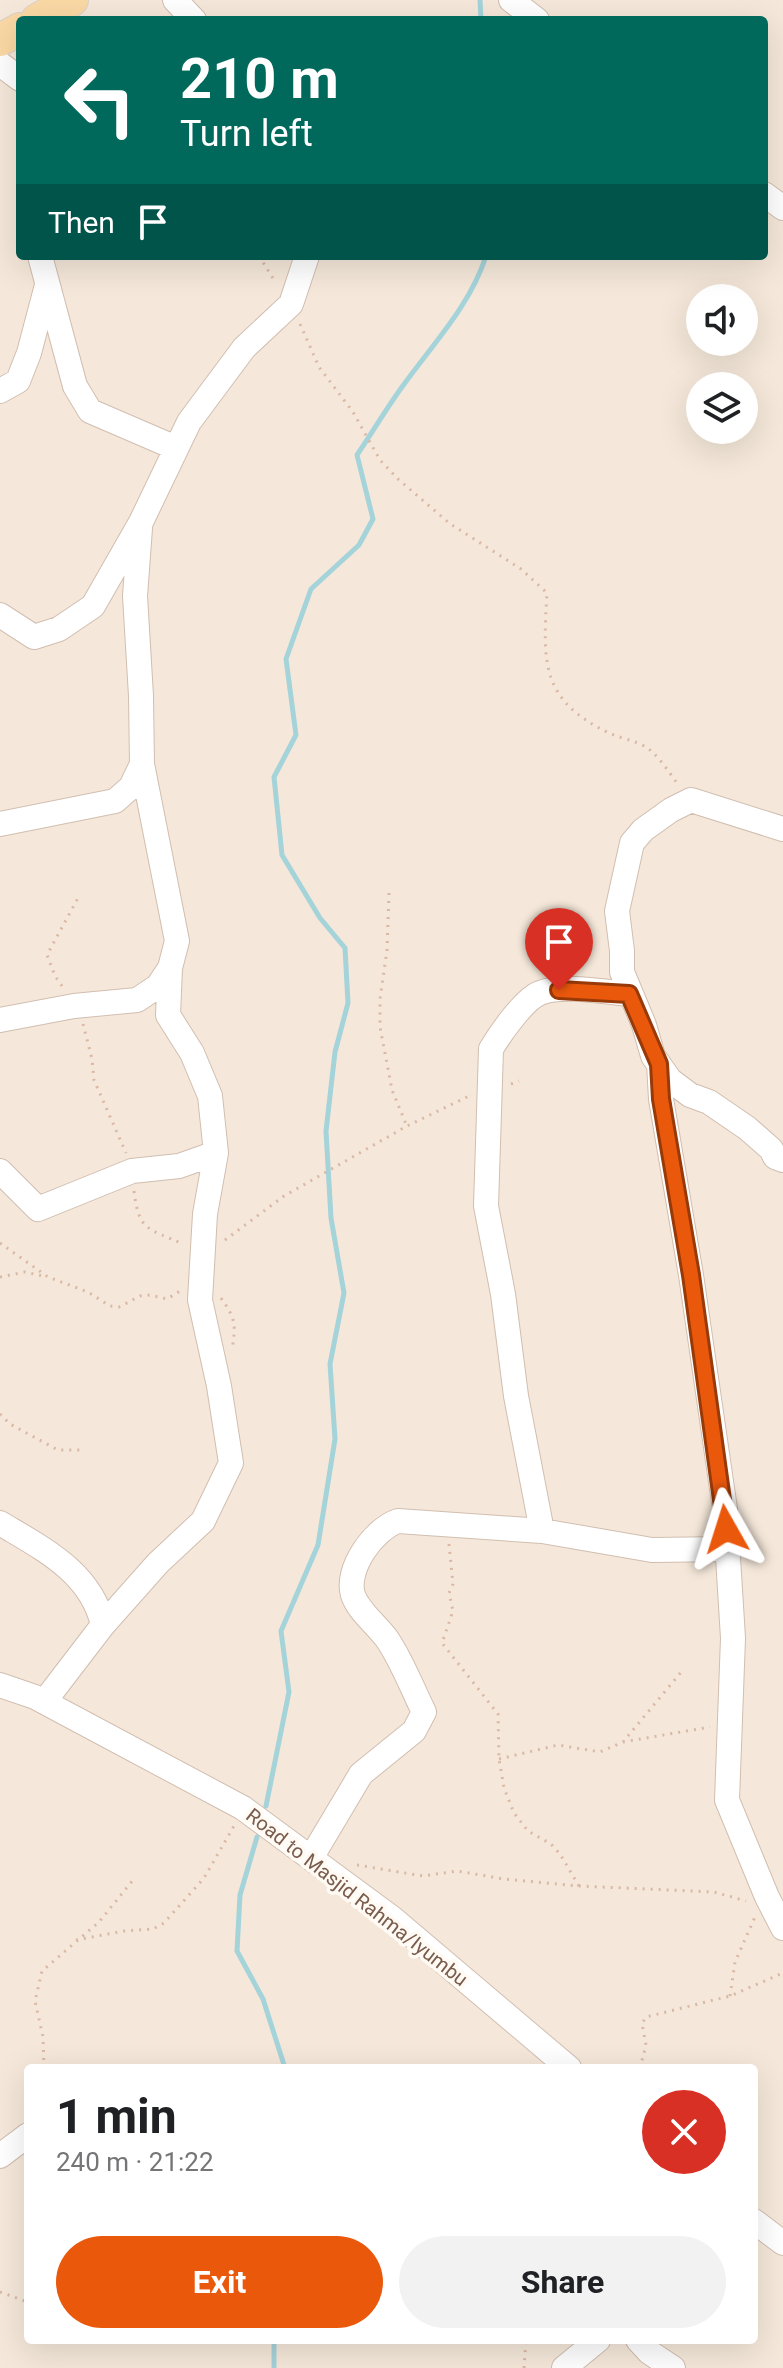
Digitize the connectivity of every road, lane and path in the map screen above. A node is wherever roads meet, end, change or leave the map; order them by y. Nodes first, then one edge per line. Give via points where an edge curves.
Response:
1 (72, 0) edge
2 (175, 0) edge
3 (511, 0) edge
4 (44, 16) edge
5 (190, 16) edge
6 (532, 16) edge
7 (41, 260) edge
8 (262, 260) edge
9 (306, 260) edge
10 (48, 283) junction
11 (291, 304) junction
12 (0, 391) edge
13 (176, 448) junction
14 (141, 522) junction
15 (0, 615) edge
16 (142, 764) junction
17 (691, 800) junction
18 (0, 824) edge
19 (783, 829) edge
20 (389, 893) dead end
21 (78, 898) dead end
22 (170, 968) junction
23 (629, 994) junction
24 (137, 1000) junction
25 (74, 1006) junction
26 (168, 1015) junction
27 (0, 1020) edge
28 (659, 1064) junction
29 (519, 1081) dead end
30 (490, 1089) junction
31 (407, 1126) junction
32 (216, 1153) junction
33 (783, 1160) edge
34 (0, 1171) edge
35 (132, 1171) junction
36 (0, 1243) edge
37 (202, 1261) junction
38 (0, 1277) edge
39 (48, 1277) junction
40 (0, 1414) edge
41 (81, 1450) dead end
42 (0, 1523) edge
43 (542, 1531) junction
44 (447, 1534) dead end
45 (727, 1549) junction
46 (103, 1625) junction
47 (682, 1671) dead end
48 (0, 1685) edge
49 (44, 1702) junction
50 (728, 1723) junction
51 (623, 1742) junction
52 (499, 1759) junction
53 (243, 1808) junction
54 (311, 1858) junction
55 (353, 1865) dead end
56 (133, 1880) dead end
57 (579, 1886) junction
58 (773, 1916) edge
59 (76, 1940) junction
60 (783, 1973) edge
61 (730, 1996) junction
62 (44, 2064) edge
63 (564, 2064) edge
64 (641, 2064) edge
65 (24, 2138) edge
66 (0, 2156) edge
67 (758, 2224) edge
68 (783, 2243) edge
69 (0, 2292) edge
70 (24, 2301) edge
71 (526, 2344) edge
72 (593, 2344) edge
73 (642, 2344) edge
74 (524, 2368) edge
75 (564, 2368) edge
76 (673, 2368) edge

1 - 4 main road
2 - 5 street
3 - 6 street
7 - 10 street
8 - 11 path
9 - 11 street
10 - 12 street via 18,381
10 - 13 street via 75,386 90,411
11 - 13 street via 244,348
11 - 17 path via 319,367 380,460 449,523 521,569 547,593 548,672 563,704 612,735 646,747
13 - 14 street
14 - 15 street via 93,606 59,629 34,637
14 - 16 street via 135,596
16 - 18 street via 131,787 115,801
16 - 22 street via 177,941
17 - 19 street
17 - 23 street via 643,830 632,843 617,911
20 - 31 path via 380,1027 392,1090
21 - 25 path via 47,955
22 - 24 street via 158,986
22 - 26 street
23 - 28 street
23 - 30 street via 559,990 531,999 491,1049
24 - 25 street
24 - 26 street
25 - 27 street
25 - 35 path via 87,1035 94,1080
26 - 32 street via 210,1096
28 - 33 street via 670,1080 747,1128
28 - 45 street
29 - 30 path
30 - 31 path
30 - 43 street via 486,1206
31 - 37 path via 284,1196
32 - 35 street via 179,1166
32 - 37 street
34 - 35 street via 38,1209
35 - 37 path via 144,1227 188,1246
36 - 39 path
37 - 39 path via 172,1297 140,1296 119,1307
37 - 46 street via 200,1300 231,1463 203,1521
38 - 39 path via 25,1272
40 - 41 path via 58,1450
42 - 46 street via 62,1561 88,1588
43 - 45 street via 652,1550
43 - 54 street via 398,1521 384,1526 368,1543 355,1571 352,1594 386,1639 424,1712 414,1731 361,1774
44 - 52 path via 453,1611 442,1643 498,1714
45 - 50 street via 733,1638
46 - 49 street
47 - 51 path
48 - 49 street, Road to Masjid Rahma/Iyumbu
49 - 53 street, Road to Masjid Rahma/Iyumbu
50 - 51 path
50 - 58 street via 727,1800
51 - 52 path via 600,1752 558,1745
52 - 57 path via 518,1820 555,1848
53 - 54 street, Road to Masjid Rahma/Iyumbu
53 - 59 path via 204,1878 164,1923
54 - 63 street, Road to Masjid Rahma/Iyumbu via 392,1918
55 - 57 path via 423,1876 457,1871
56 - 59 path via 99,1922
57 - 58 path via 714,1892
58 - 61 path via 741,1944
59 - 62 path via 42,1971 38,1983 35,2001
60 - 61 path
61 - 64 path via 646,2017
65 - 66 street
67 - 68 street
69 - 70 path
71 - 74 path
72 - 75 street
73 - 76 street

